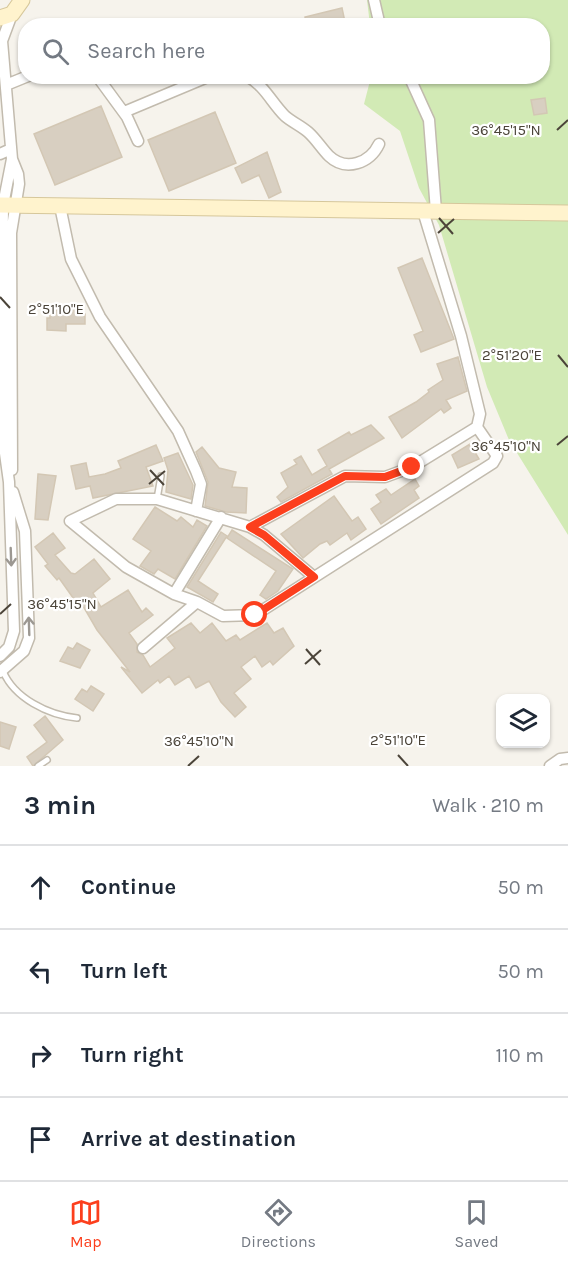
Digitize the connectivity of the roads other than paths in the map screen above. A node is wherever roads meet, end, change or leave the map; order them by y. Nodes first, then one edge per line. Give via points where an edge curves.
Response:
1 (22, 0) edge
2 (374, 0) edge
3 (6, 16) edge
4 (378, 18) edge
5 (1, 39) edge
6 (18, 80) edge
7 (103, 84) edge
8 (191, 84) edge
9 (258, 84) edge
10 (413, 84) edge
11 (6, 85) junction
12 (124, 112) junction
13 (138, 141) dead end
14 (379, 144) dead end
15 (0, 154) edge
16 (12, 154) junction
17 (6, 205) edge
18 (60, 206) junction
19 (430, 211) junction
20 (568, 213) edge
21 (8, 339) junction
22 (477, 427) junction
23 (3, 463) edge
24 (161, 476) dead end
25 (156, 498) junction
26 (196, 511) junction
27 (221, 518) junction
28 (250, 527) junction
29 (314, 577) junction
30 (174, 594) junction
31 (197, 602) junction
32 (143, 648) dead end
33 (0, 656) edge
34 (1, 671) edge
35 (77, 718) dead end
36 (568, 758) edge
37 (47, 760) dead end
38 (38, 766) edge
39 (550, 766) edge

1 - 3 main road
2 - 4 street
3 - 5 street
5 - 11 street
6 - 11 street
7 - 12 street
8 - 12 street
9 - 14 street via 284,115 308,132 334,160 351,165 362,162
10 - 19 street via 429,120
11 - 16 street
12 - 13 street
15 - 16 street
16 - 17 street
17 - 18 main road
17 - 21 street
18 - 19 main road
18 - 26 street via 71,259 100,317 178,431 187,451 201,484
19 - 20 main road
19 - 22 street via 480,414
21 - 23 street
34 -> 21 street via 27,647 29,638 24,531 12,481
22 - 28 street via 412,467 385,477 345,476
22 - 29 street via 497,456 493,463
23 -> 33 street via 9,482 14,632 9,648
24 - 25 lane
25 - 26 street
25 - 30 street via 116,499 70,521 126,567
26 - 27 street
27 - 28 street
27 - 30 street
28 - 29 street
29 - 31 street via 255,615 222,616
30 - 31 street
31 - 32 street
34 - 35 lane via 22,697 56,714
36 - 39 street
37 - 38 lane

